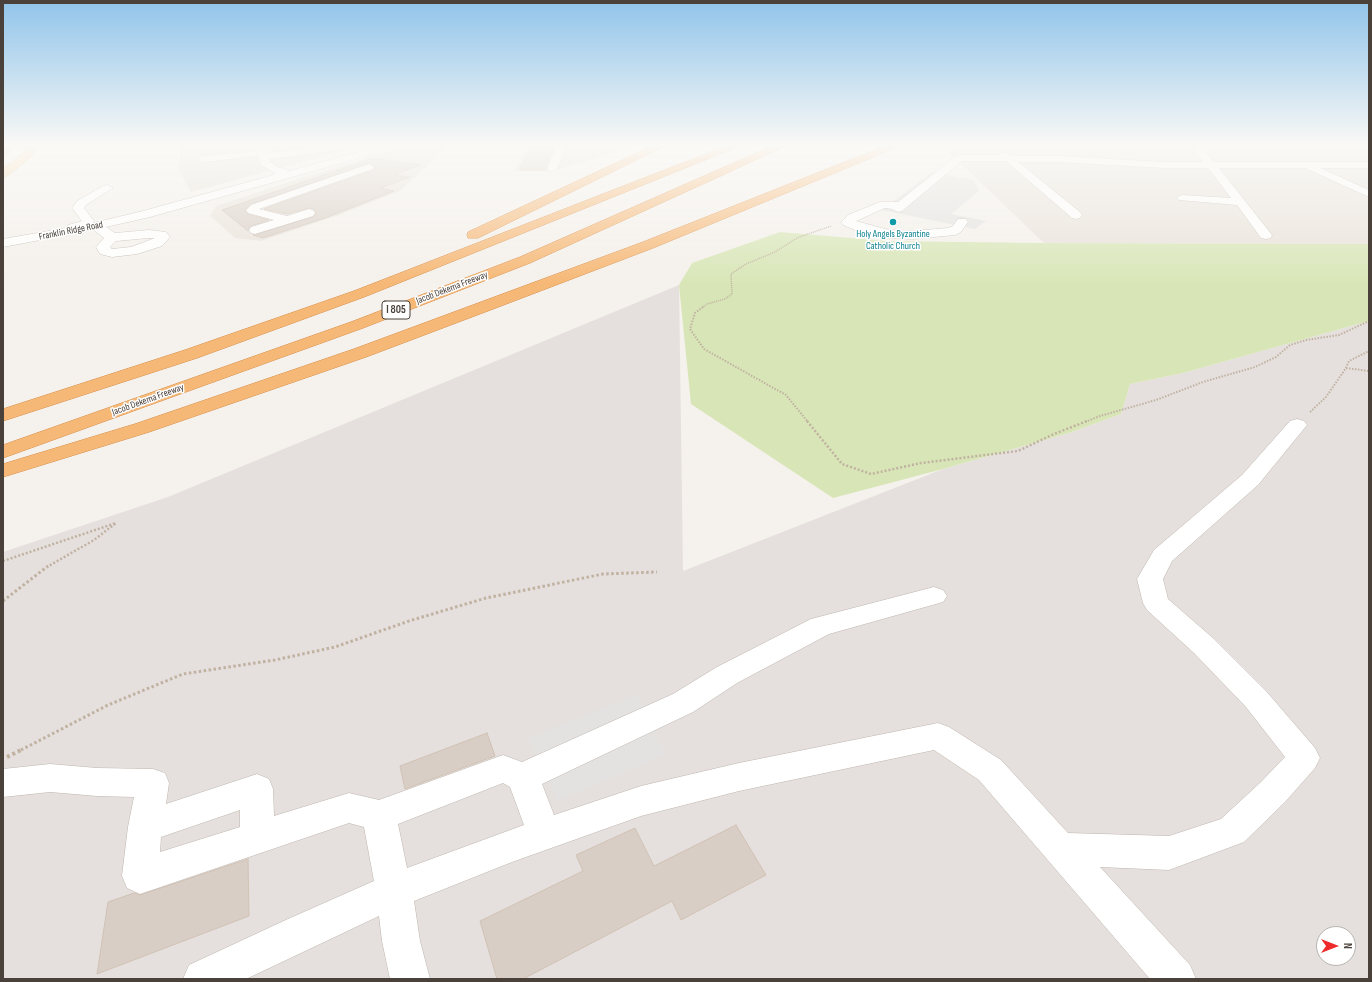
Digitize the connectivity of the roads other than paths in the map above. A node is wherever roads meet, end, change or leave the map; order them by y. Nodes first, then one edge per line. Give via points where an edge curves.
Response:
1 (100, 192) edge
2 (202, 192) edge
3 (226, 192) edge
4 (298, 192) edge
5 (563, 192) edge
6 (619, 192) edge
7 (677, 192) edge
8 (779, 192) edge
9 (918, 192) edge
10 (1048, 192) edge
11 (1231, 192) edge
12 (1183, 198) dead end
13 (1239, 202) junction
14 (308, 213) dead end
15 (1076, 215) dead end
16 (288, 220) junction
17 (962, 222) dead end
18 (92, 224) junction
19 (255, 230) dead end
20 (1266, 236) dead end
21 (3, 237) edge
22 (112, 237) dead end
23 (3, 243) edge
24 (191, 354) junction
25 (3, 415) edge
26 (1297, 425) road end
27 (3, 452) edge
28 (3, 471) edge
29 (934, 596) dead end
30 (523, 777) junction
31 (3, 783) edge
32 (379, 816) junction
33 (145, 827) junction
34 (544, 834) junction
35 (257, 838) junction
36 (1060, 849) junction
37 (394, 891) junction
38 (203, 979) edge
39 (410, 979) edge
40 (1176, 979) edge

1 - 18 street via 81,203 78,208
2 - 18 street, Franklin Ridge Road
3 - 18 street, Franklin Ridge Road
4 - 16 street via 252,210
5 - 24 highway via 466,238
6 - 24 highway, I 805 via 359,294
7 - 27 highway, Jacob Dekema Freeway / I 805 via 503,268 357,325
8 - 28 highway via 648,245 360,353 142,428
9 - 17 street via 899,207 884,204 847,222 889,234 913,235 951,232
10 - 15 street
11 - 13 street
12 - 13 street
13 - 20 street
14 - 16 street
16 - 19 street
18 - 21 street, Franklin Ridge Road
18 - 22 street
18 - 23 street, Franklin Ridge Road
24 - 25 highway, I 805
26 - 36 street via 1250,480 1163,556 1150,579 1156,603 1204,646 1256,699 1304,758 1232,831 1169,853
29 - 30 street via 821,626 727,675 683,703
30 - 32 street via 503,769
30 - 34 street
31 - 33 street via 50,778 153,783
32 - 35 street via 349,808
32 - 37 street
33 - 35 street via 257,790
33 - 35 street via 140,876
34 - 36 street via 641,801 716,782 938,736 990,770
34 - 37 street
36 - 40 street
37 - 38 street
37 - 39 street via 401,941

